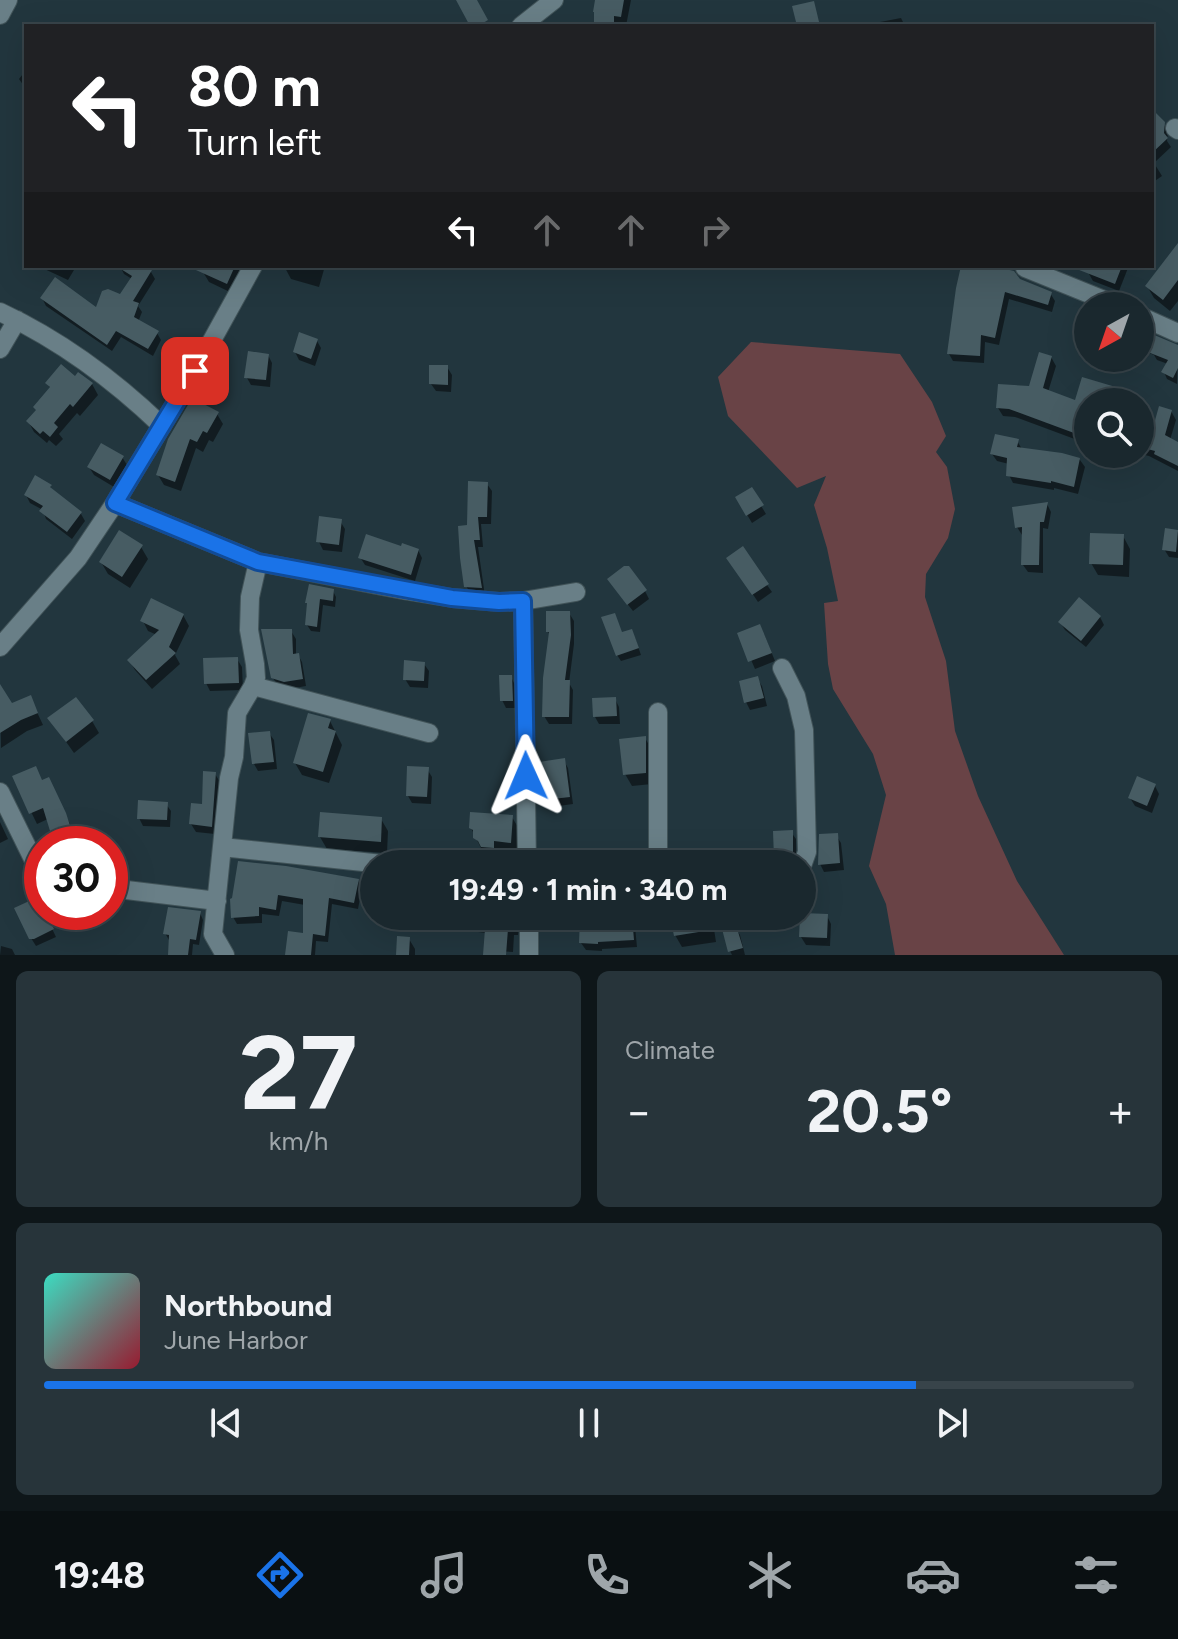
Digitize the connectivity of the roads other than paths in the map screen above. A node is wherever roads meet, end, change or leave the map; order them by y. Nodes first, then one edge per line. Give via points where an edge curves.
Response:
1 (8, 0) edge
2 (554, 0) edge
3 (0, 15) edge
4 (524, 24) edge
5 (252, 268) edge
6 (1025, 268) edge
7 (1084, 292) edge
8 (0, 312) edge
9 (17, 320) junction
10 (1154, 322) edge
11 (1178, 333) edge
12 (0, 349) edge
13 (162, 426) junction
14 (115, 503) junction
15 (258, 562) junction
16 (576, 592) dead end
17 (523, 601) junction
18 (0, 647) edge
19 (782, 668) dead end
20 (253, 686) junction
21 (658, 712) dead end
22 (429, 733) dead end
23 (0, 792) edge
24 (24, 841) edge
25 (222, 847) junction
26 (527, 850) edge
27 (658, 850) edge
28 (807, 850) edge
29 (360, 862) edge
30 (128, 890) edge
31 (217, 901) junction
32 (529, 930) edge
33 (225, 955) edge
34 (529, 955) edge

1 - 3 street
2 - 4 street
5 - 13 street
6 - 7 street
8 - 9 street
9 - 12 street
9 - 13 street via 78,357
10 - 11 street
13 - 14 street
14 - 15 street
14 - 18 street via 78,558
15 - 17 street via 452,598
15 - 20 street via 250,597
16 - 17 street
17 - 26 street
19 - 28 street via 804,730
20 - 22 street
20 - 25 street via 237,713
21 - 27 street
23 - 24 street
25 - 29 street
25 - 31 street
30 - 31 street
31 - 33 street via 213,934
32 - 34 street

